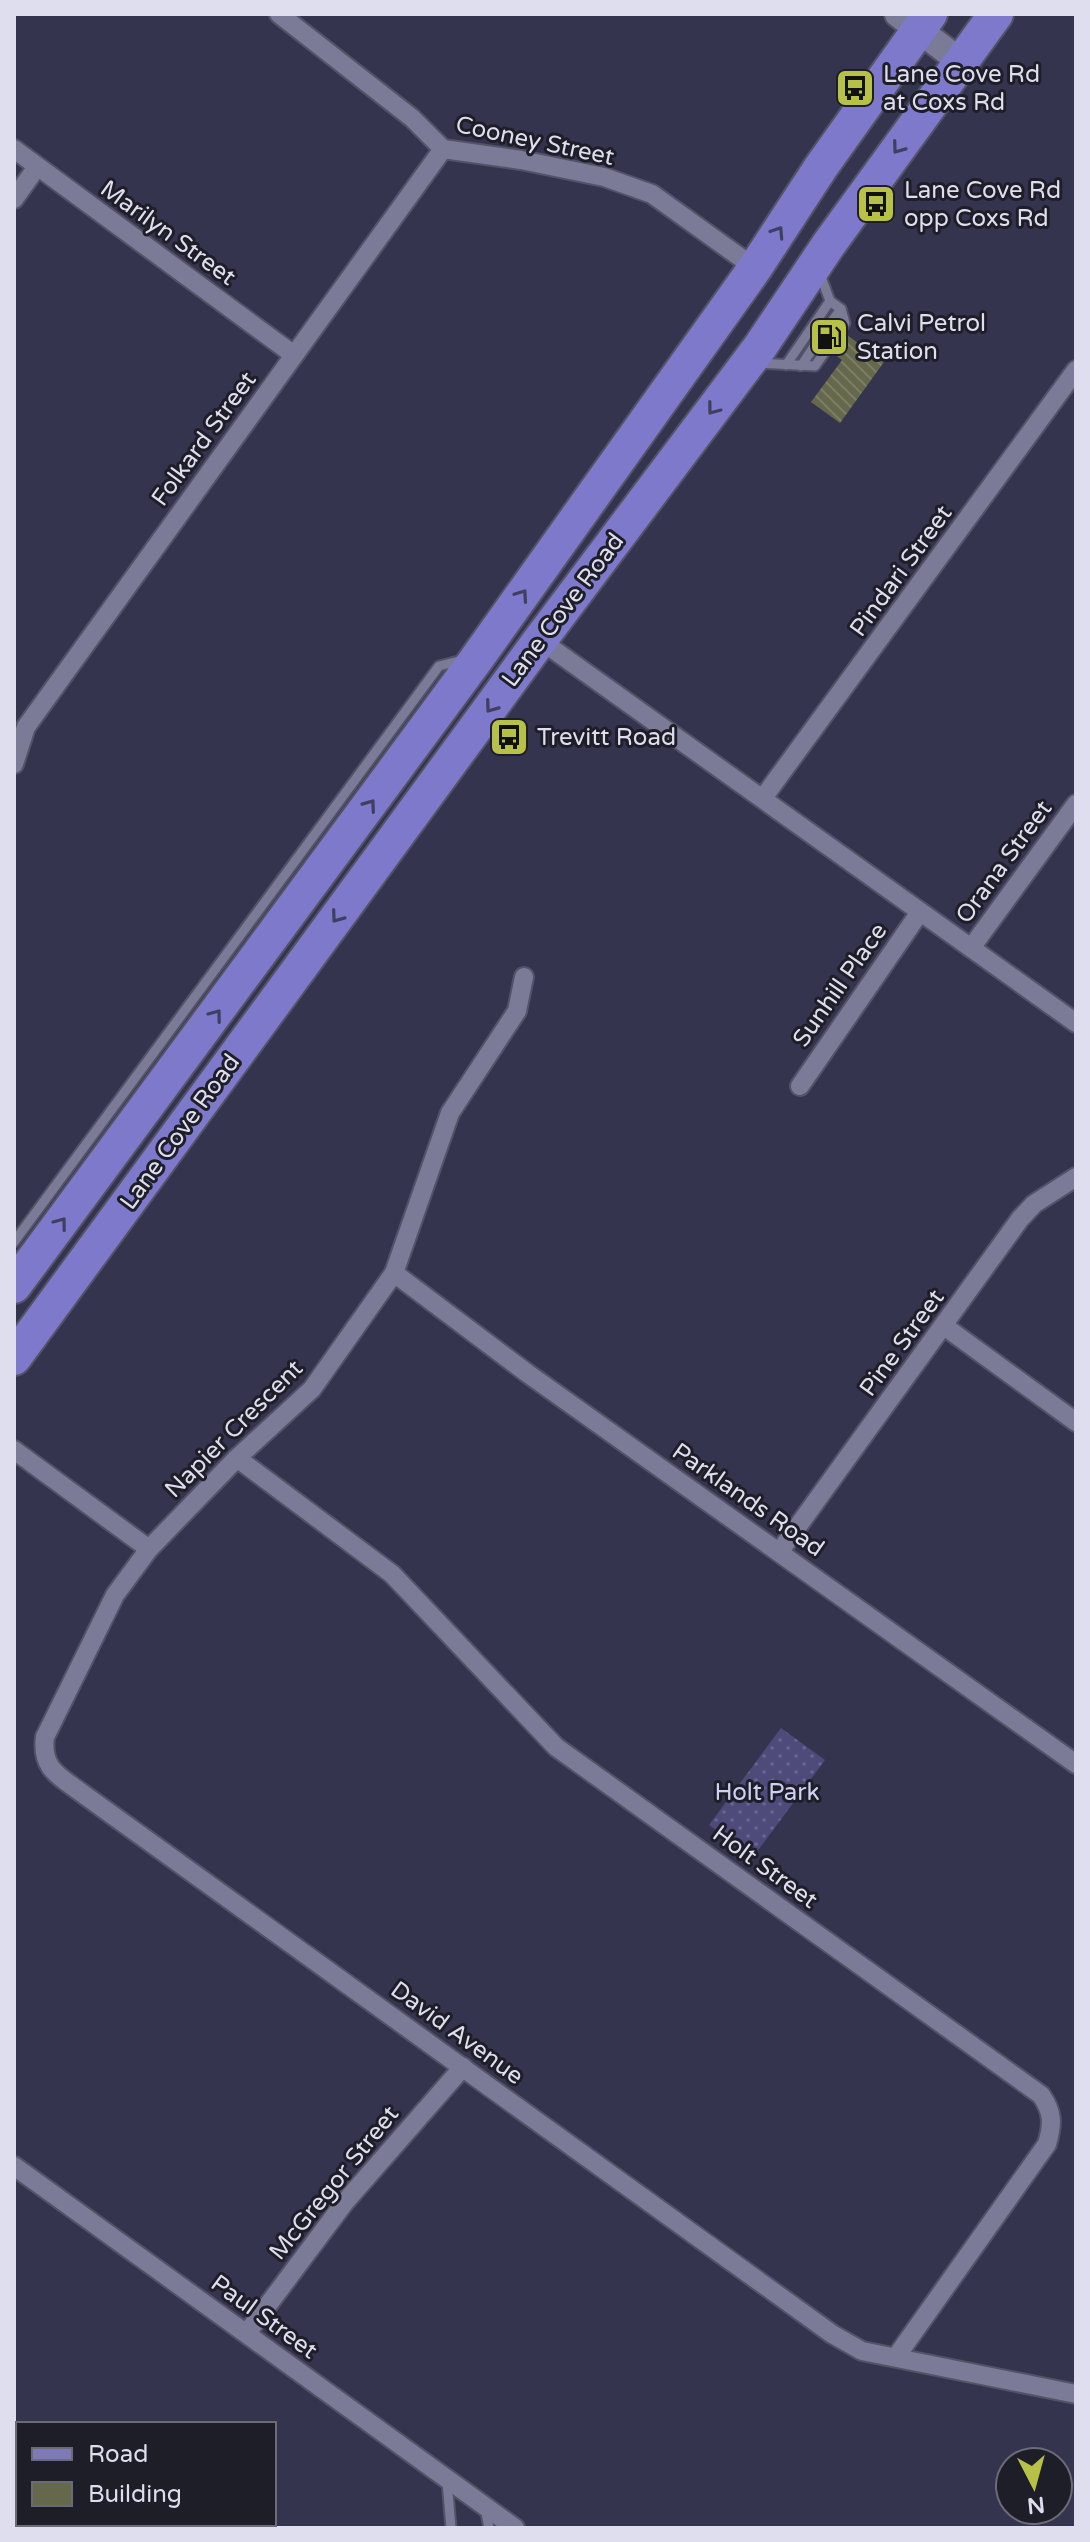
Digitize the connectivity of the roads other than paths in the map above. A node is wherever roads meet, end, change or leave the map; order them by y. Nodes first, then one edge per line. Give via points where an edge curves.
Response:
1 (279, 14) edge
2 (996, 14) edge
3 (916, 19) edge
4 (961, 62) junction
5 (14, 149) edge
6 (443, 149) junction
7 (37, 167) junction
8 (14, 199) edge
9 (815, 264) junction
10 (755, 268) junction
11 (830, 301) junction
12 (841, 309) junction
13 (830, 324) dead end
14 (840, 331) dead end
15 (817, 342) dead end
16 (827, 349) dead end
17 (294, 355) junction
18 (748, 363) junction
19 (786, 365) junction
20 (801, 366) junction
21 (1076, 370) edge
22 (540, 640) junction
23 (475, 661) junction
24 (14, 764) edge
25 (763, 798) junction
26 (1076, 804) edge
27 (920, 912) junction
28 (971, 948) junction
29 (524, 977) dead end
30 (1076, 1023) edge
31 (800, 1086) dead end
32 (1076, 1177) edge
33 (14, 1242) edge
34 (394, 1273) junction
35 (14, 1286) edge
36 (944, 1326) junction
37 (14, 1358) edge
38 (1076, 1422) edge
39 (14, 1450) edge
40 (237, 1458) junction
41 (149, 1549) junction
42 (780, 1551) junction
43 (1076, 1764) edge
44 (463, 2067) junction
45 (14, 2166) edge
46 (247, 2333) junction
47 (896, 2357) junction
48 (1076, 2394) edge
49 (447, 2481) junction
50 (485, 2508) junction
51 (451, 2528) edge
52 (489, 2528) edge
53 (515, 2528) edge

1 - 6 street, Cooney Street via 412,118
2 - 4 highway, Lane Cove Road
3 - 4 street
10 -> 3 highway, Lane Cove Road
4 -> 9 highway, Lane Cove Road
5 - 7 street, Marilyn Street
6 - 10 street, Cooney Street via 604,177 652,194
6 - 17 street, Folkard Street
7 - 8 street
7 - 17 street, Marilyn Street
9 - 11 lane
9 - 18 highway, Lane Cove Road
23 -> 10 highway, Lane Cove Road
11 - 12 lane
11 - 19 lane
12 - 13 lane
12 - 14 lane via 845,323
15 - 20 lane
16 - 20 lane via 815,366
17 - 24 street, Folkard Street via 26,727
18 - 19 lane
18 -> 22 highway, Lane Cove Road
19 - 20 lane
21 - 25 street, Pindari Street
22 - 25 street
22 -> 37 highway, Lane Cove Road
23 - 33 lane via 458,659 439,666
35 -> 23 highway, Lane Cove Road
25 - 27 street
26 - 28 street, Orana Street
27 - 28 street
27 - 31 street, Sunhill Place
28 - 30 street
29 - 34 street, Napier Crescent via 517,1011 450,1113
32 - 36 street, Pine Street via 1020,1219
34 - 40 street, Napier Crescent via 312,1389
34 - 42 street, Parklands Road
36 - 38 street
36 - 42 street, Pine Street
39 - 41 street
40 - 41 street, Napier Crescent
40 - 47 street, Holt Street via 392,1574 556,1747 1041,2095 1051,2117 1047,2144
41 - 44 street, David Avenue via 115,1595 51,1721 43,1750 47,1763
42 - 43 street, Parklands Road
44 - 46 street, McGregor Street via 345,2202
44 - 47 street, David Avenue via 832,2334 862,2351
45 - 46 street, Paul Street
46 - 49 street, Paul Street
47 - 48 street, David Avenue
49 - 50 street, Paul Street
49 - 51 lane
50 - 52 lane
50 - 53 street, Paul Street

